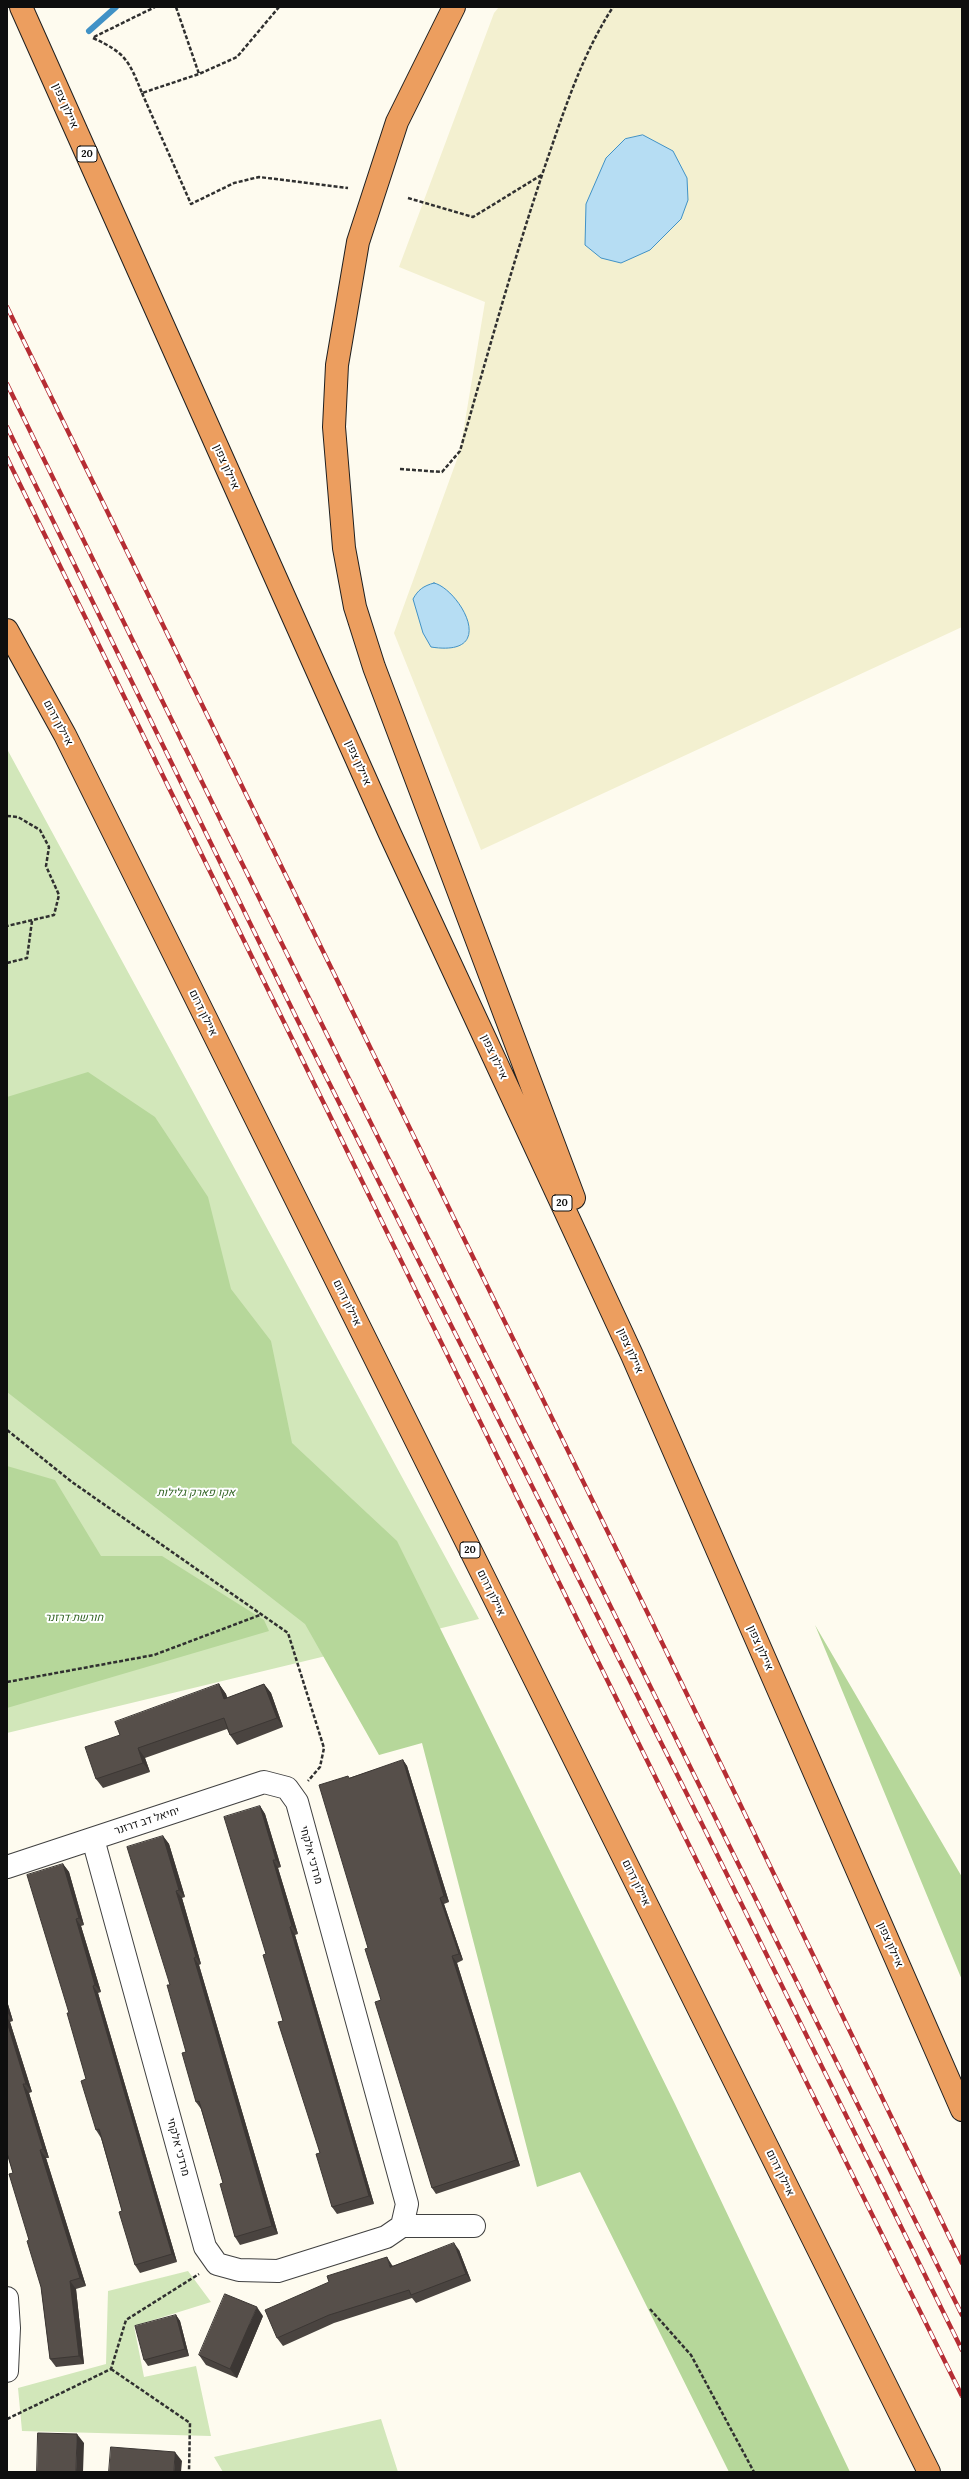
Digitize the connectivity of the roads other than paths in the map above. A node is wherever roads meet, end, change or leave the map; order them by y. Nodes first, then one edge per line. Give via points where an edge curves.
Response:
1 (21, 7) edge
2 (30, 7) edge
3 (454, 7) edge
4 (152, 302) junction
5 (7, 630) edge
6 (632, 1355) junction
7 (287, 1788) joint
8 (93, 1839) junction
9 (7, 1867) edge
10 (962, 2110) edge
11 (402, 2226) junction
12 (474, 2226) dead end
13 (7, 2298) edge
14 (7, 2372) edge
15 (929, 2472) edge

1 - 4 highway, איילון צפון / 20
2 - 4 highway
3 - 6 highway via 397,122 358,242 337,365 334,427 344,548 355,607 374,667
4 - 6 highway, איילון צפון / 20 via 390,834
5 - 15 highway, איילון דרום / 20 via 65,735
6 - 10 highway, איילון צפון / 20
7 - 8 street, יחיאל דב דרזנר via 264,1782
7 - 11 street, מרדכי אלקחי via 297,1802 407,2204
8 - 9 street, יחיאל דב דרזנר
8 - 11 street, מרדכי אלקחי via 205,2247 216,2264 239,2270 278,2271 386,2238
11 - 12 street
13 - 14 street via 10,2328

